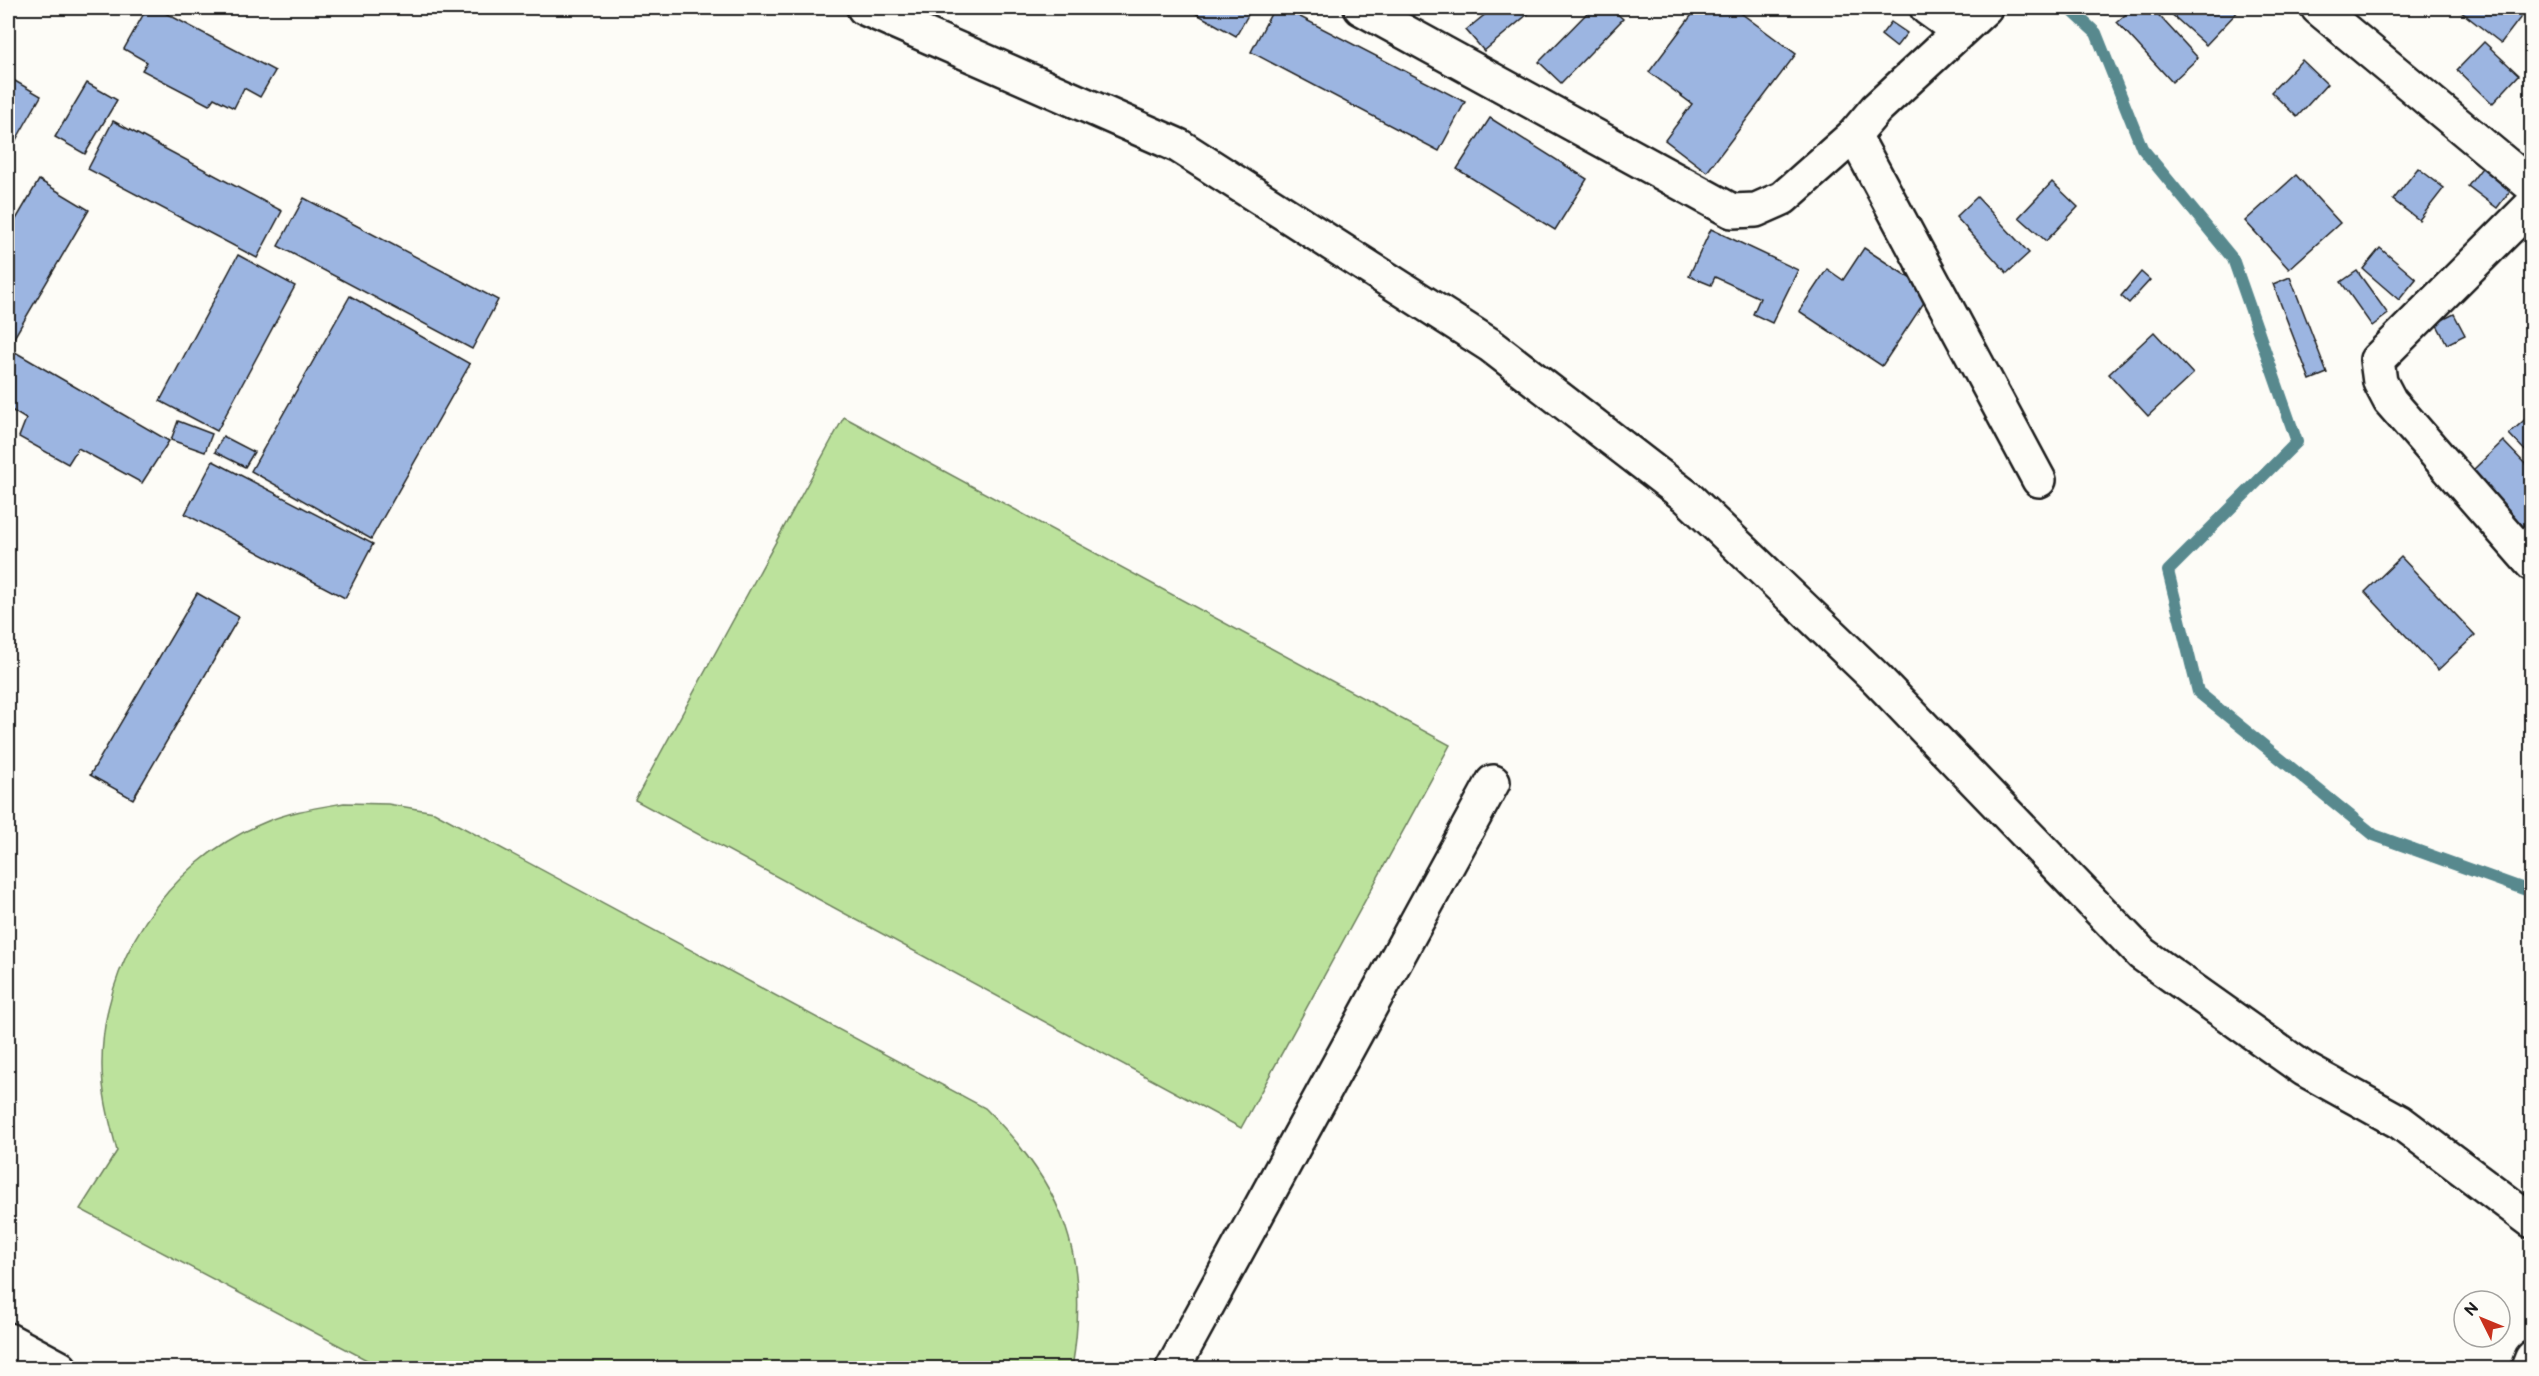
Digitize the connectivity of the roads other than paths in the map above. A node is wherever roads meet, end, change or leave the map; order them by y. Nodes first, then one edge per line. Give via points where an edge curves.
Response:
1 (864, 8) edge
2 (1361, 8) edge
3 (1927, 8) edge
4 (1985, 8) edge
5 (2318, 8) edge
6 (1959, 31) junction
7 (1854, 135) junction
8 (2532, 186) edge
9 (2532, 205) edge
10 (2039, 480) dead end
11 (2532, 564) edge
12 (1493, 782) dead end
13 (2532, 1221) edge
14 (8, 1340) edge
15 (2532, 1358) edge
16 (60, 1368) edge
17 (1173, 1368) edge
18 (2528, 1368) edge

1 - 13 street via 1179,146 1490,345 1687,497 1877,680 2142,954 2304,1069 2400,1122
2 - 7 street via 1731,211 1756,210 1783,198
3 - 6 street
4 - 6 street
5 - 8 street
6 - 7 street
7 - 10 street
9 - 11 street via 2377,360 2380,382 2390,401
12 - 17 street
14 - 16 street
15 - 18 street

